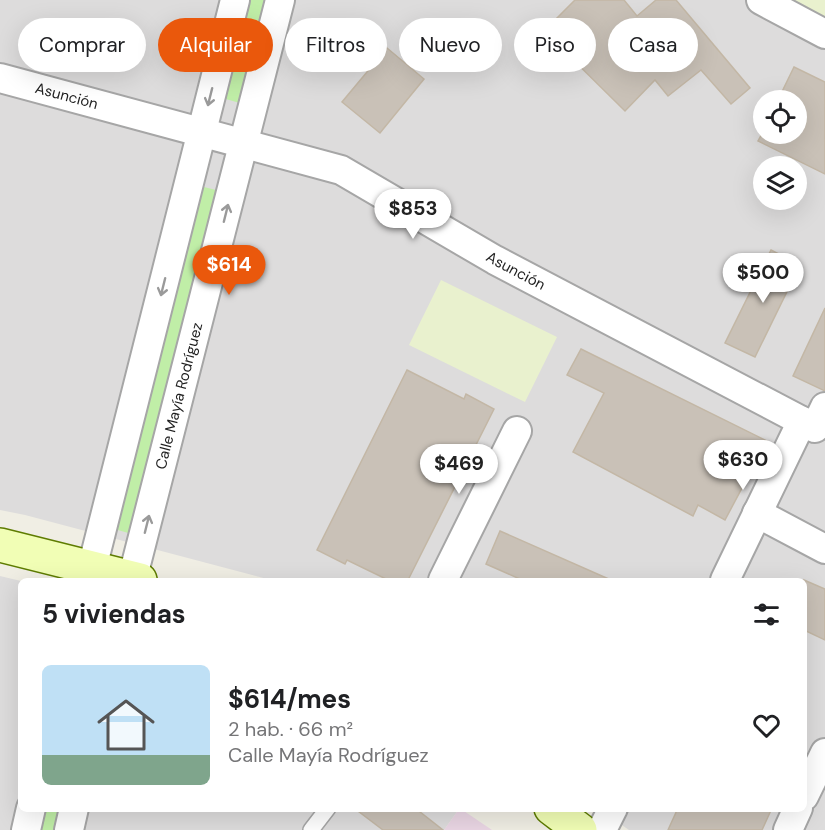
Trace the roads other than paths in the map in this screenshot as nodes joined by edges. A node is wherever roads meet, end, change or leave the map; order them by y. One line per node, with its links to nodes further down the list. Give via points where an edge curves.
1 (235, 0): 6 (street, one-way to 6)
2 (280, 0): 7 (street, Calle Mayía Rodríguez)
3 (761, 0): 4 (street)
4 (825, 34)
5 (0, 78): 6 (street, Asunción)
6 (201, 132): 7 (street, Asunción); 13 (street, one-way to 13)
7 (244, 144): 8 (street, Asunción, via 341,170 495,260); 15 (street, Calle Mayía Rodríguez, one-way to 7)
8 (814, 419): 10 (street)
9 (517, 431): 16 (street)
10 (757, 513): 12 (street); 17 (street)
11 (0, 545): 13 (main road)
12 (825, 549)
13 (90, 574): 14 (main road)
14 (120, 578)
15 (136, 578)
16 (444, 578)
17 (726, 578)
18 (825, 753): 19 (street)
19 (807, 790)
20 (30, 812): 26 (street)
21 (73, 812): 27 (street)
22 (325, 812): 28 (lane)
23 (556, 812): 29 (main road)
24 (611, 812): 30 (street)
25 (796, 812): 31 (street)
26 (26, 830)
27 (69, 830)
28 (311, 830)
29 (580, 830)
30 (602, 830)
31 (788, 830)

